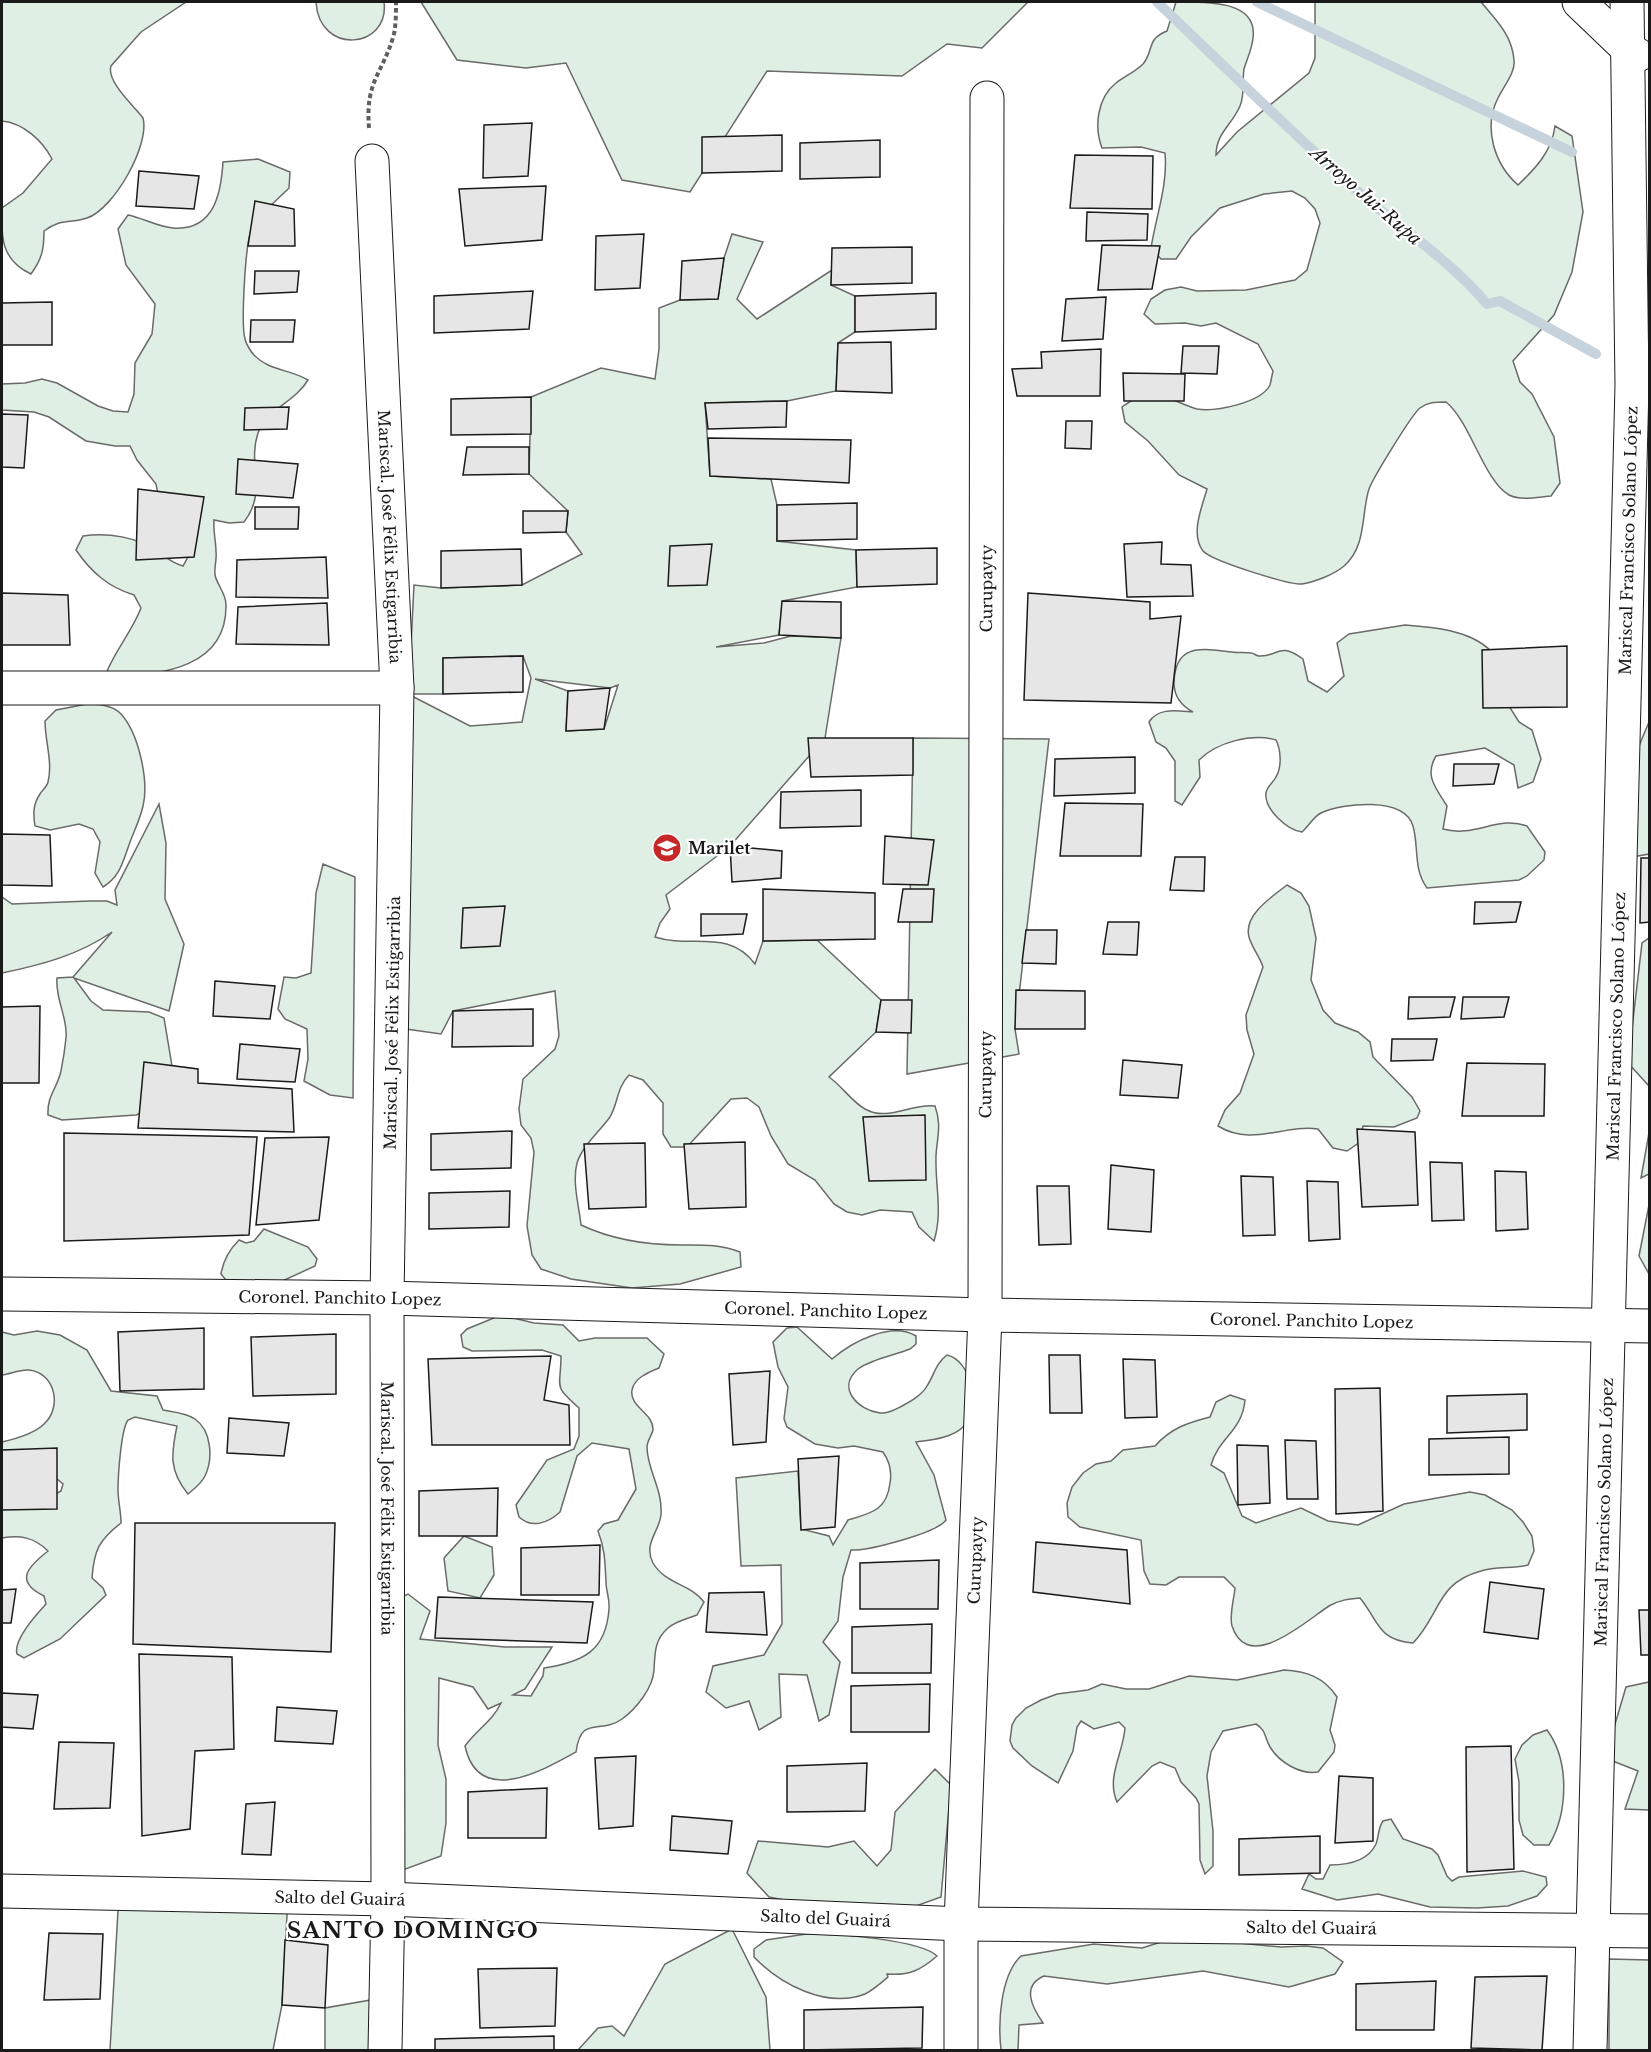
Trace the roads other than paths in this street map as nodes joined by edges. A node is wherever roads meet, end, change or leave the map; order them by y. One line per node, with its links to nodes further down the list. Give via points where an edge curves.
1 (1579, 2): 3 (street)
2 (1627, 2): 3 (street, Mariscal Francisco Solano López)
3 (1638, 55): 11 (street, Mariscal Francisco Solano López)
4 (987, 98): 10 (street, Curupayty)
5 (372, 161): 7 (street, Mariscal. José Félix Estigarribia)
6 (2, 687): 7 (street)
7 (397, 688): 9 (street, Mariscal. José Félix Estigarribia)
8 (2, 1294): 9 (street, Coronel. Panchito Lopez)
9 (387, 1298): 10 (street, Coronel. Panchito Lopez); 14 (street, Mariscal. José Félix Estigarribia)
10 (985, 1316): 11 (street, Coronel. Panchito Lopez); 15 (street, Curupayty)
11 (1608, 1326): 12 (street, Coronel. Panchito Lopez); 16 (street, Mariscal Francisco Solano López)
12 (1650, 1326)
13 (2, 1891): 14 (street, Salto del Guairá)
14 (388, 1899): 15 (street, Salto del Guairá); 18 (street, Mariscal. José Félix Estigarribia)
15 (961, 1924): 16 (street, Salto del Guairá); 19 (street, Curupayty)
16 (1593, 1931): 17 (street, Salto del Guairá); 20 (street, Mariscal Francisco Solano López)
17 (1650, 1931)
18 (385, 2050)
19 (961, 2050)
20 (1590, 2050)

